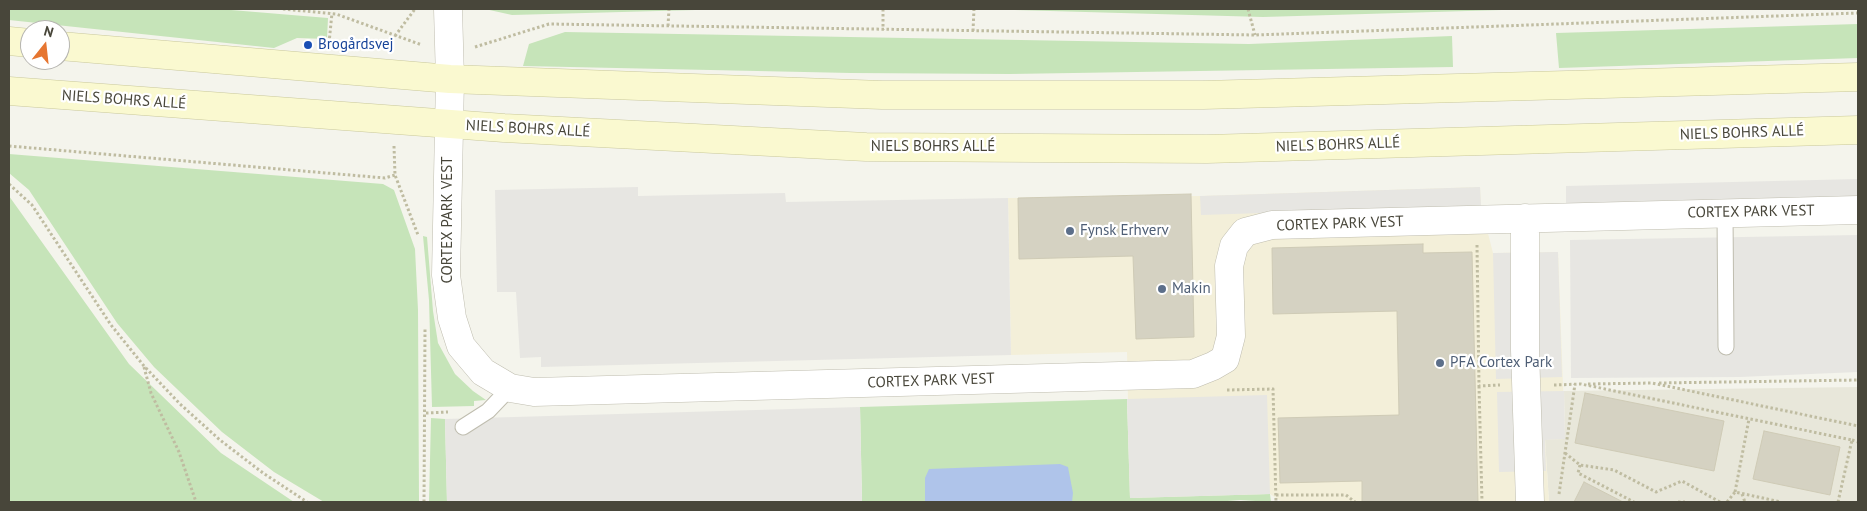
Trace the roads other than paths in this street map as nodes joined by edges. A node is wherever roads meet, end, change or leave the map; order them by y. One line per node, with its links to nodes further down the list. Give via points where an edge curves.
1 (448, 9): 4 (street, CORTEX PARK VEST)
2 (70, 47): 4 (street)
3 (1858, 77): 4 (street, via 1203,95 882,96)
4 (450, 79): 6 (street, CORTEX PARK VEST)
5 (9, 90): 6 (street, NIELS BOHRS ALLÉ)
6 (448, 124): 7 (street, NIELS BOHRS ALLÉ, via 866,147 1188,148); 12 (street, CORTEX PARK VEST, via 446,275 452,318 461,346 483,372)
7 (1858, 130)
8 (1858, 210): 9 (street, CORTEX PARK VEST)
9 (1725, 213): 10 (street, CORTEX PARK VEST); 11 (lane)
10 (1525, 218): 12 (street, CORTEX PARK VEST, via 1272,225 1245,232 1234,246 1229,266 1231,336 1225,359 1193,374 534,392); 14 (street)
11 (1726, 348)
12 (510, 388): 13 (lane, via 488,411)
13 (462, 427)
14 (1530, 502)

